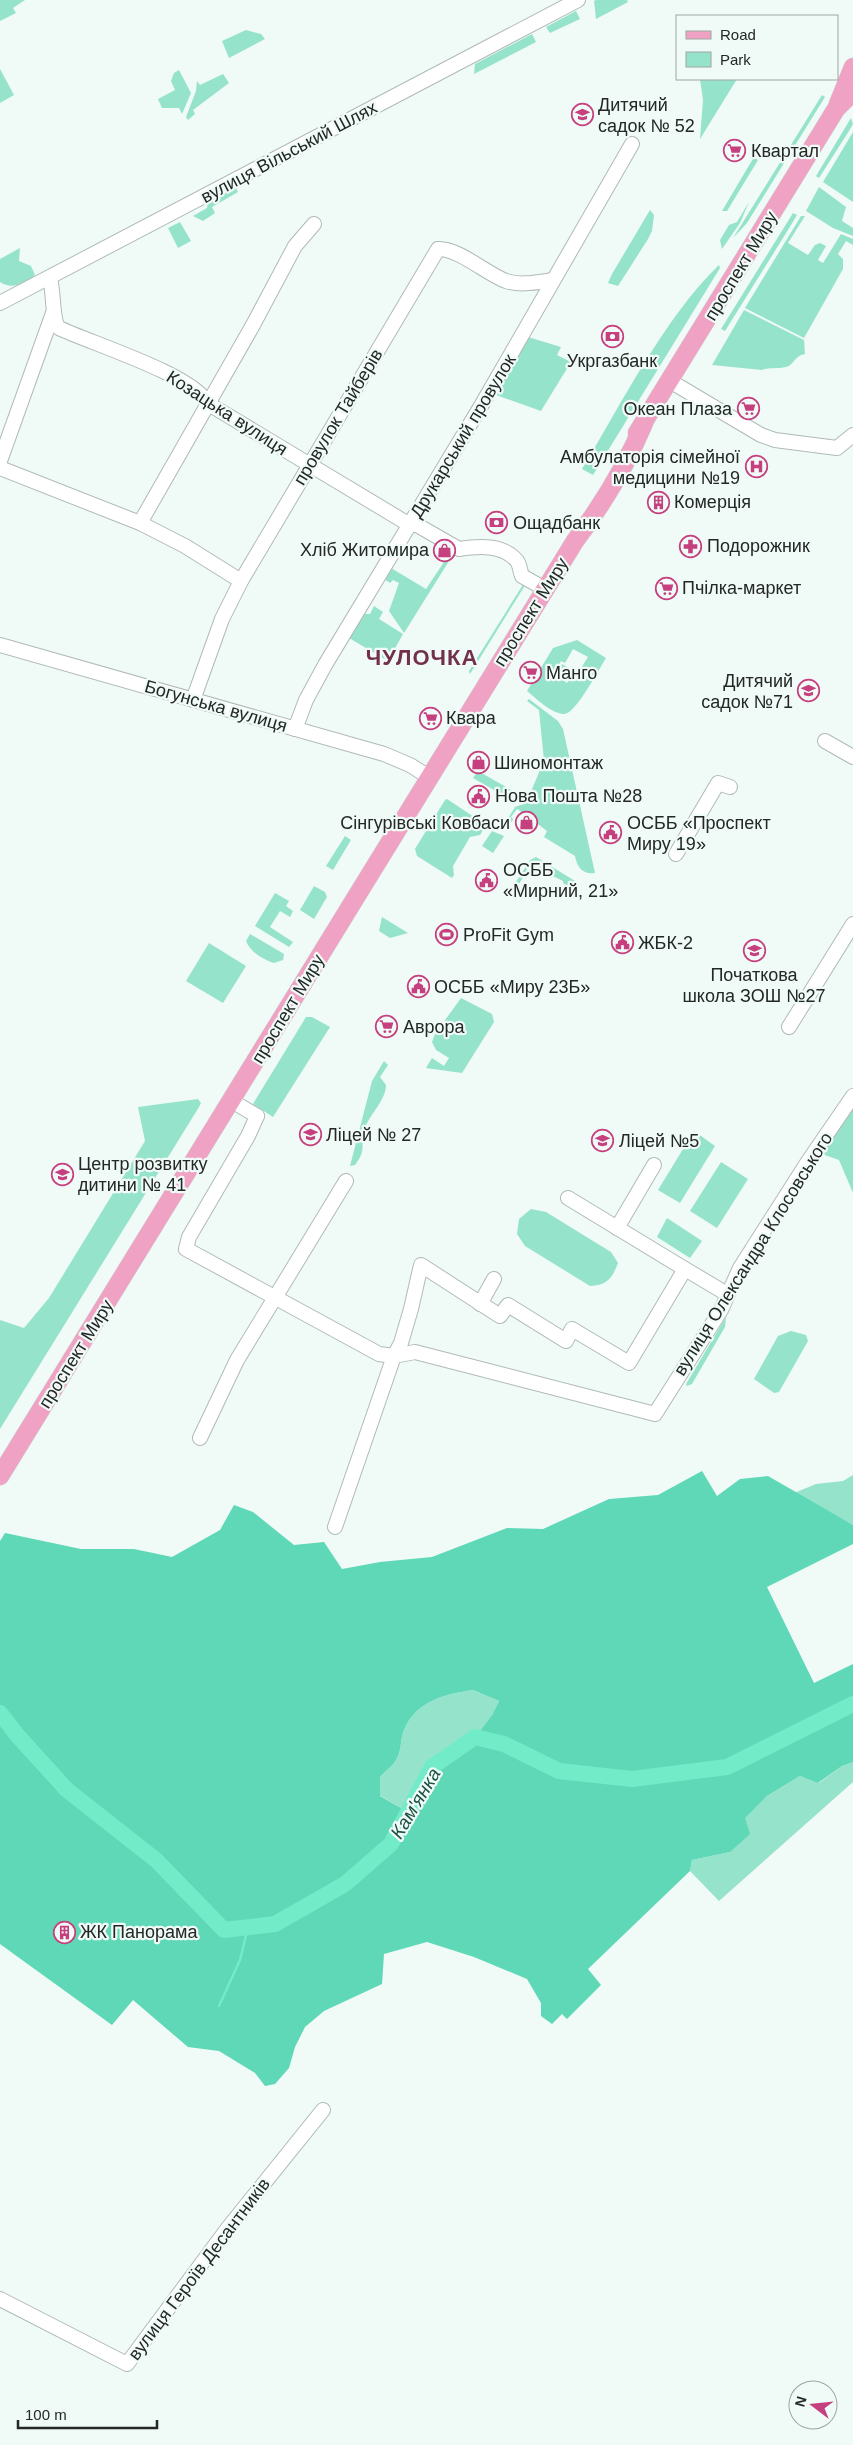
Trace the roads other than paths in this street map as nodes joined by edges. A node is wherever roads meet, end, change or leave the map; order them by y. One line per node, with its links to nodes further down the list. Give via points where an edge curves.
1 (578, 0): 7 (street, вулиця Вільський Шлях)
2 (853, 67): 4 (main road, проспект Миру)
3 (853, 92): 4 (main road, проспект Миру)
4 (836, 109): 11 (main road, проспект Миру)
5 (632, 144): 8 (street, Друкарський провулок)
6 (314, 224): 12 (street, via 295,246)
7 (50, 278): 9 (street, вулиця Вільський Шлях); 10 (street, Козацька вулиця)
8 (553, 280): 15 (street, провулок Тайберів, via 523,284 506,281 468,260 438,249); 18 (street, Друкарський провулок)
9 (0, 303)
10 (54, 312): 12 (street, Козацька вулиця, via 59,328 148,364 204,396); 14 (street)
11 (670, 381): 13 (street, via 775,440 836,448); 20 (main road, проспект Миру, via 597,490 575,541)
12 (207, 403): 15 (street, Козацька вулиця); 17 (street)
13 (853, 435)
14 (0, 461)
15 (309, 465): 18 (street, Козацька вулиця); 19 (street, провулок Тайберів)
16 (0, 468): 17 (street)
17 (140, 523): 19 (street)
18 (410, 525): 20 (street, Козацька вулиця, via 416,525 459,549 475,546 498,549 516,560 522,576); 23 (street, Друкарський провулок, via 325,665)
19 (241, 581): 22 (street, провулок Тайберів, via 222,619)
20 (545, 590): 26 (main road, проспект Миру)
21 (0, 645): 22 (street, Богунська вулиця)
22 (193, 700): 23 (street, Богунська вулиця)
23 (295, 729): 26 (street, Богунська вулиця, via 384,754)
24 (825, 741): 25 (street)
25 (853, 757)
26 (429, 777): 32 (main road, проспект Миру)
27 (730, 787): 28 (street, via 718,782)
28 (676, 854)
29 (853, 924): 30 (street)
30 (789, 1027)
31 (853, 1096): 39 (street, вулиця Олександра Клосовського, via 740,1268)
32 (232, 1101): 40 (street, via 257,1116 189,1237 186,1249); 44 (main road, проспект Миру)
33 (654, 1165): 36 (street)
34 (346, 1181): 40 (street)
35 (568, 1198): 36 (street)
36 (617, 1228): 37 (street)
37 (686, 1269): 39 (street); 41 (street, via 629,1363 572,1329 566,1341 508,1305 500,1316)
38 (494, 1279): 41 (street)
39 (727, 1294): 42 (street, вулиця Олександра Клосовського, via 722,1310 655,1414 415,1352)
40 (276, 1297): 42 (street, via 379,1354); 43 (street, via 237,1360)
41 (480, 1304): 42 (street, via 421,1265 401,1344)
42 (394, 1356): 45 (street)
43 (200, 1438)
44 (0, 1476)
45 (335, 1527)
46 (323, 2110): 47 (street, вулиця Героїв Десантників, via 228,2228 127,2364)
47 (0, 2299)

